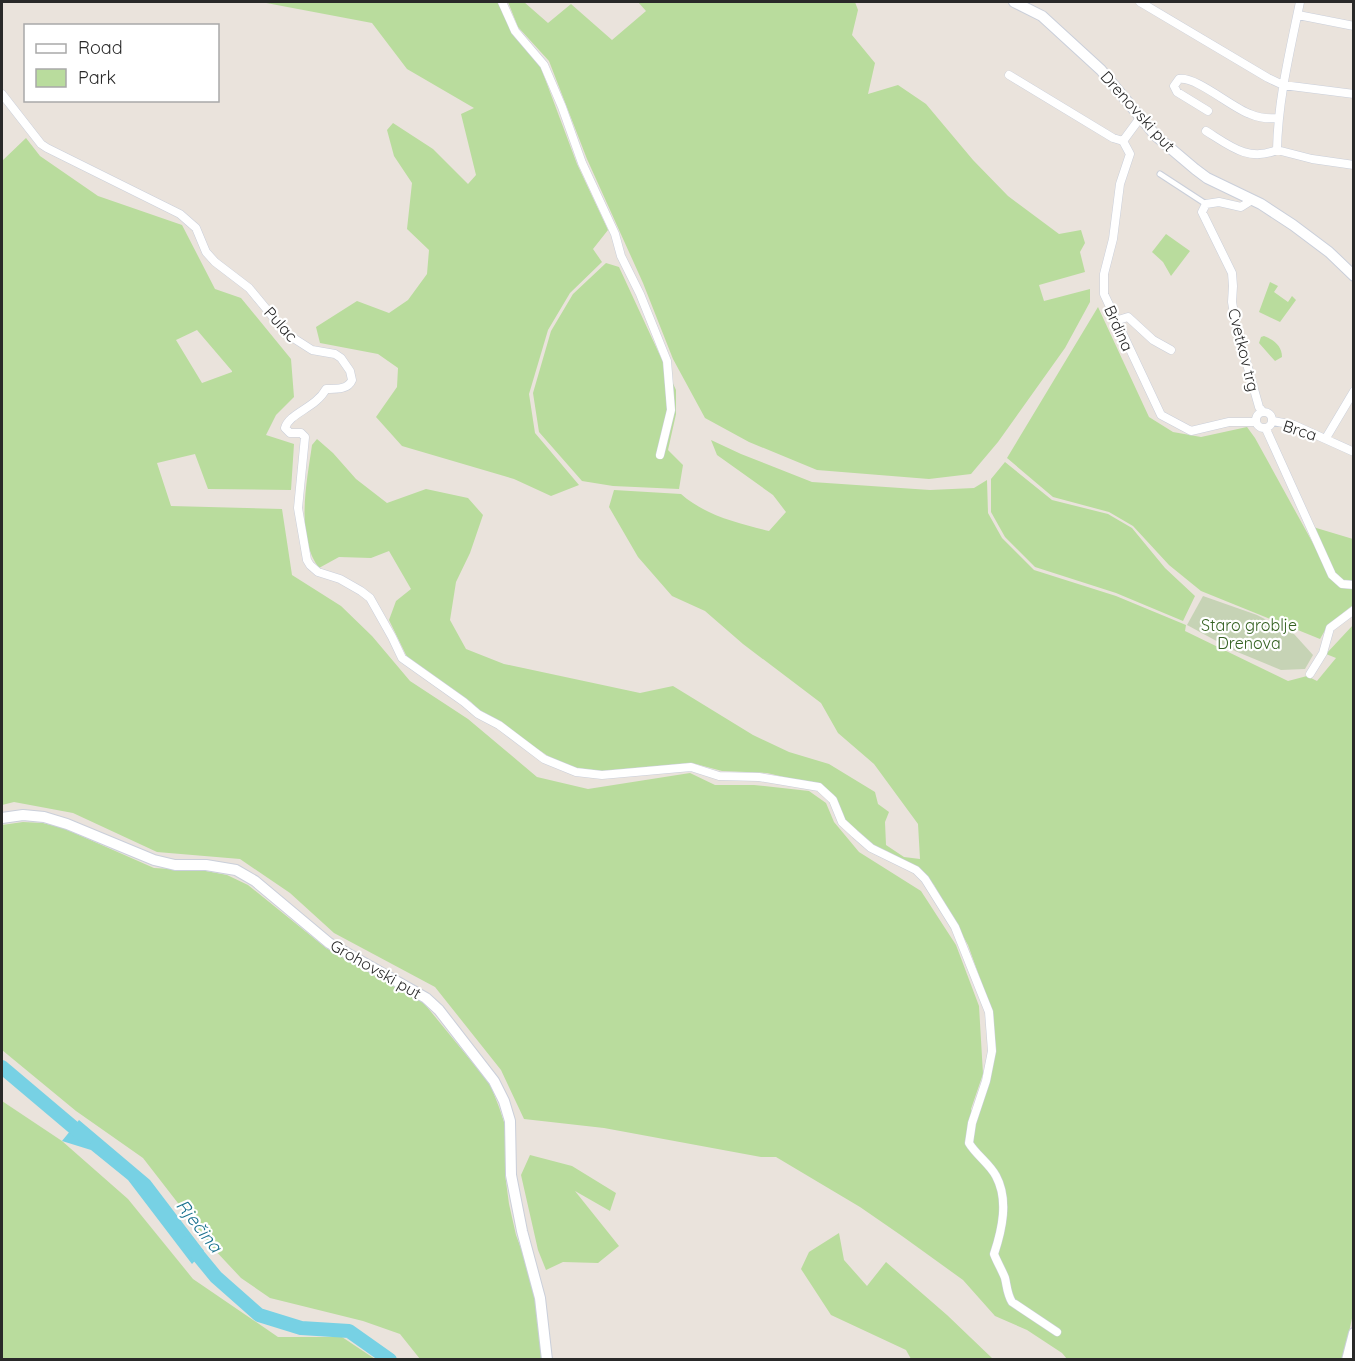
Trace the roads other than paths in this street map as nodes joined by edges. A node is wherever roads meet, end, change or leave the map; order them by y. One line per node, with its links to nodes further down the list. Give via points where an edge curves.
1 (502, 2): 32 (street, via 515,31 544,65 667,361 671,410)
2 (1014, 2): 12 (main road, Drenovski put, via 1042,16 1101,70)
3 (1140, 2): 8 (street)
4 (1300, 2): 5 (street)
5 (1298, 15): 6 (street); 8 (street)
6 (1353, 26)
7 (1009, 75): 15 (street)
8 (1283, 85): 10 (street); 13 (street)
9 (2, 94): 37 (street, Pulac, via 41,144 180,214 196,228 206,252 249,288 287,334 301,345 335,354 346,363 350,384 326,389 310,407 286,422 287,431 305,437 298,516 310,565 370,598 402,658 534,752 576,771 602,775 680,766 719,776 811,785 833,800 842,822 871,848 916,870 924,879 955,927 989,1012 992,1051 969,1143 996,1176 1002,1197 1003,1216 995,1258 1012,1302)
10 (1353, 94)
11 (1208, 111): 13 (street, via 1177,92 1174,86 1179,79 1191,80 1248,114)
12 (1140, 118): 15 (street); 19 (main road, Drenovski put, via 1207,178)
13 (1278, 118): 16 (street)
14 (1206, 131): 16 (street, via 1248,154)
15 (1123, 141): 22 (street, Brdina, via 1130,153 1120,184 1104,274 1104,294)
16 (1277, 150): 17 (street)
17 (1353, 165)
18 (1160, 174): 20 (street)
19 (1252, 200): 20 (street, via 1241,207 1219,202); 21 (main road, Drenovski put, via 1303,232)
20 (1206, 204): 26 (street, Cvetkov trg, via 1204,219 1232,273 1236,325)
21 (1353, 276)
22 (1115, 321): 23 (street, via 1128,317 1153,340); 28 (street, Brdina, via 1161,415 1191,431)
23 (1171, 350)
24 (1353, 391): 25 (street, Brca)
25 (1349, 405): 30 (street, Brca)
26 (1263, 412): 27 (street, Cvetkov trg, via 1269,413); 28 (street, Cvetkov trg)
27 (1273, 421): 29 (street); 30 (street, Brca)
28 (1256, 422): 29 (street)
29 (1266, 429): 33 (street, via 1332,575 1342,584)
30 (1326, 438): 31 (street, Brca)
31 (1353, 452)
32 (660, 455)
33 (1353, 585)
34 (1353, 610): 35 (street, via 1330,628 1323,653)
35 (1310, 674)
36 (2, 818): 39 (main road, Grohovski put, via 44,817 154,860 236,870 255,881 329,943 426,998 439,1010 494,1081 510,1121 511,1175 540,1298)
37 (1057, 1332)
38 (1353, 1333): 40 (main road)
39 (547, 1359)
40 (1347, 1359)

